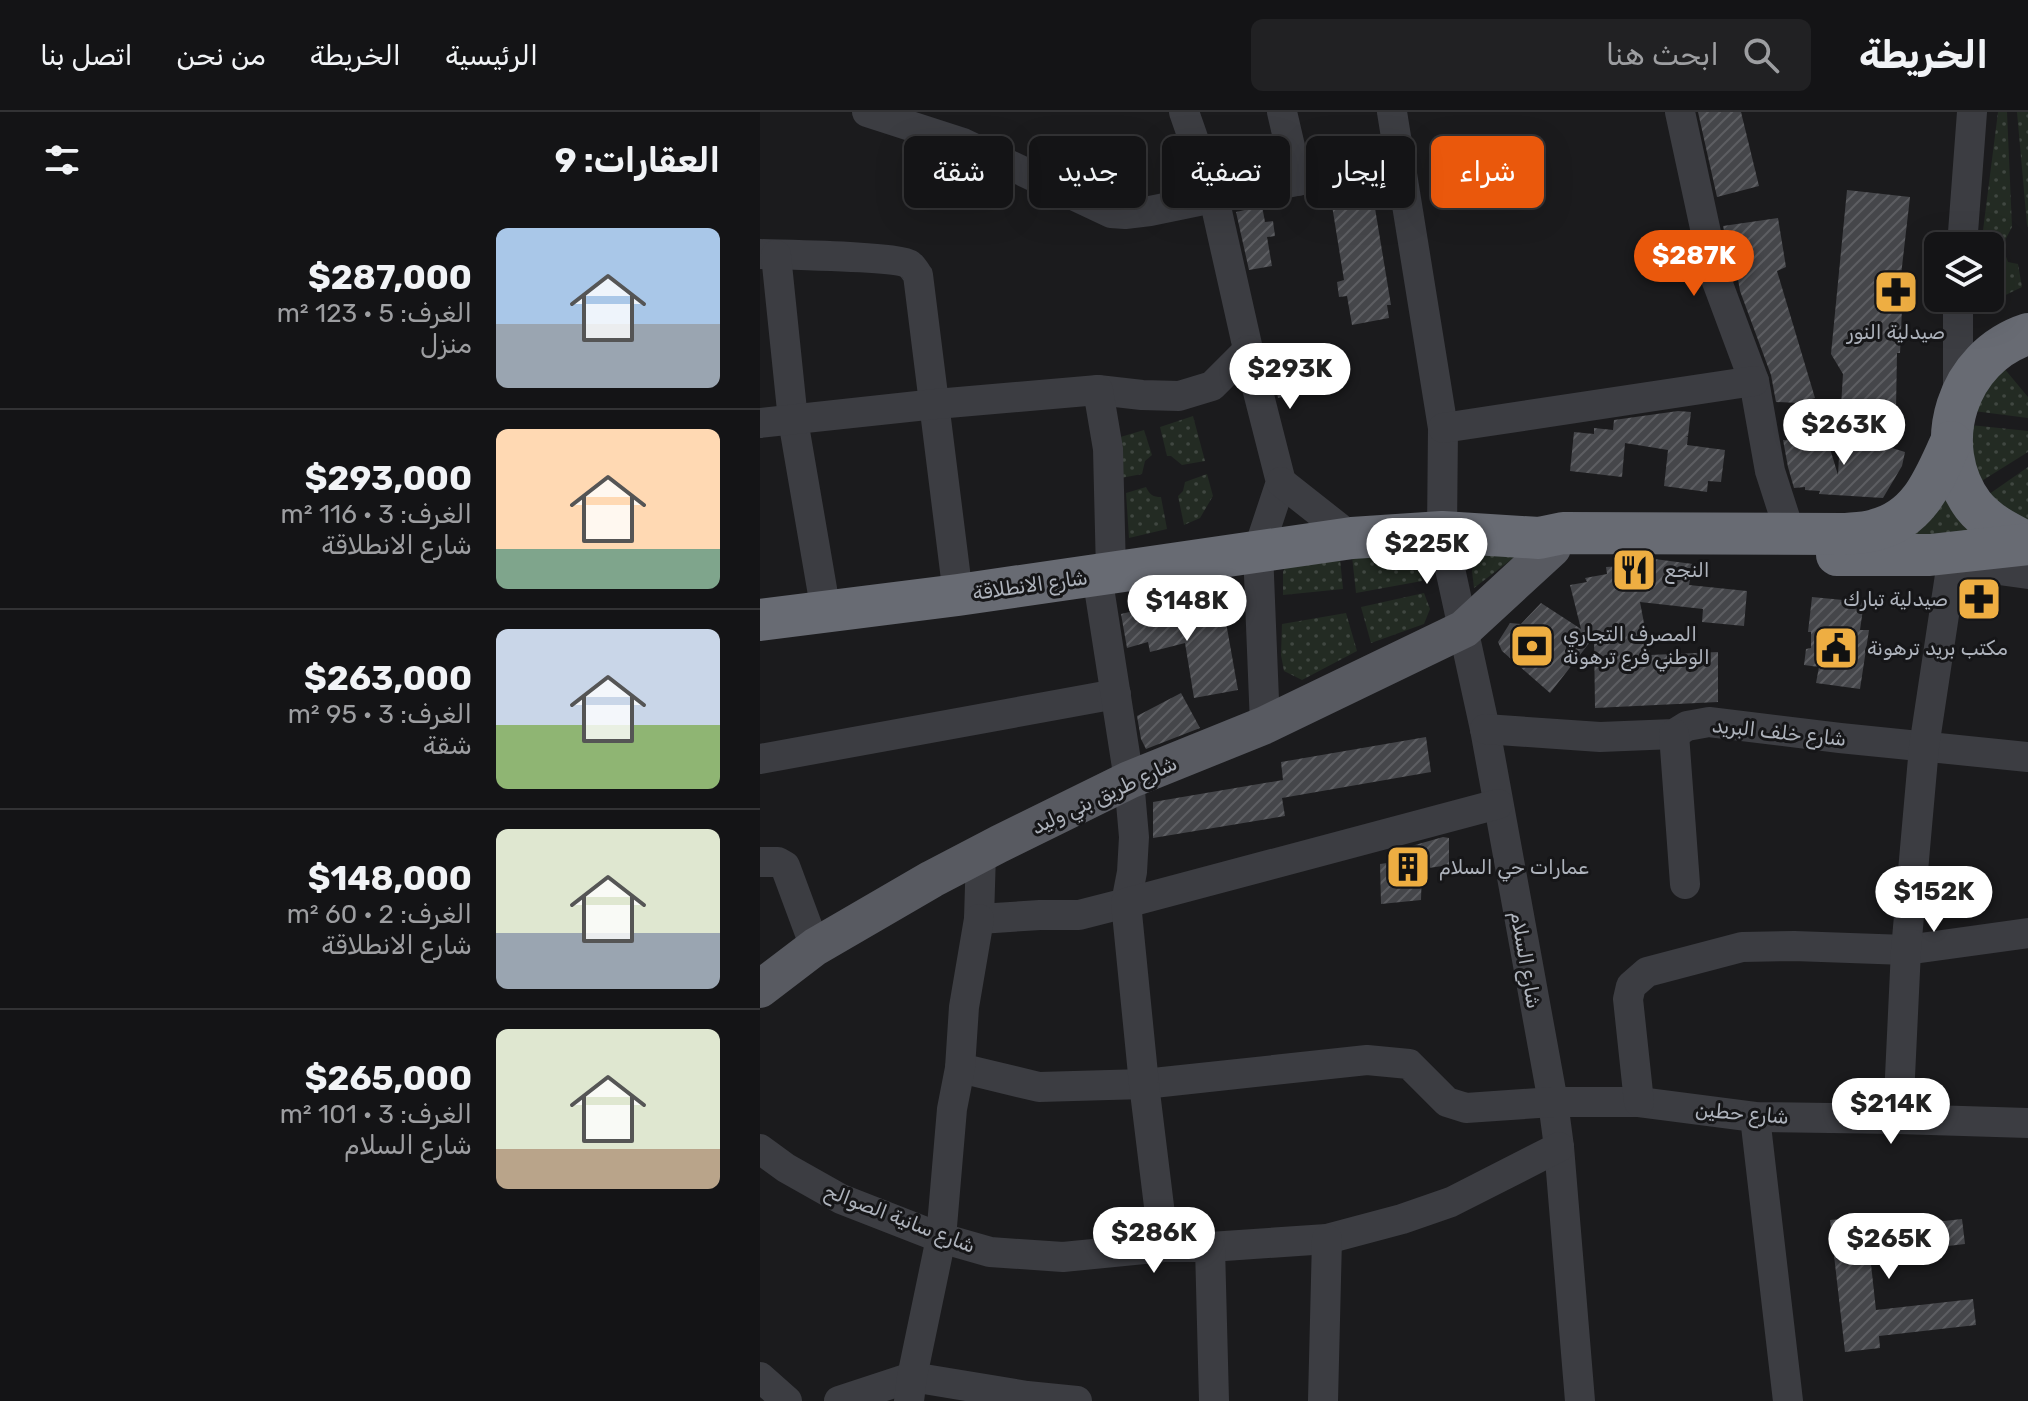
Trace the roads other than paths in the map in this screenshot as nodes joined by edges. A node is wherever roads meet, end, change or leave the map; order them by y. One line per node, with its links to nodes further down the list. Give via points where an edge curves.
1 (867, 112): 12 (street, via 963,143 1111,213)
2 (1184, 112): 7 (street)
3 (1282, 112): 10 (street)
4 (1392, 112): 8 (street, شارع السلام)
5 (1680, 112): 20 (street, via 1716,279)
6 (1972, 112): 15 (street)
7 (1192, 136)
8 (1396, 136)
9 (1306, 179): 10 (street)
10 (1298, 181): 11 (street)
11 (1290, 183)
12 (1165, 208)
13 (1216, 208): 19 (street)
14 (1407, 208): 26 (street, شارع السلام)
15 (1963, 232)
16 (768, 255): 23 (street, via 911,265 918,275); 24 (street)
17 (1958, 312): 22 (street)
18 (2028, 334): 22 (highway, via 1990,354)
19 (1248, 350): 21 (street, via 1212,386 1179,396); 28 (street)
20 (1754, 381): 26 (street); 30 (street, via 1770,471)
21 (1098, 390): 23 (street); 36 (street, via 1108,449)
22 (1958, 401): 27 (highway)
23 (936, 404): 24 (street); 38 (street)
24 (793, 420): 25 (street); 39 (street)
25 (760, 423)
26 (1443, 428): 29 (street, شارع السلام)
27 (1951, 442): 30 (highway, via 1928,492 1893,524 1843,534); 33 (highway, via 1958,475 1974,505 1999,529)
28 (1281, 482): 31 (street); 34 (street)
29 (1442, 532): 31 (highway, شارع الانطلاقة); 32 (highway, شارع الانطلاقة); 41 (street, شارع السلام)
30 (1770, 534): 32 (highway, via 1563,533)
31 (1352, 538): 34 (highway, شارع الانطلاقة)
32 (1546, 543): 35 (highway, via 1572,551 1701,548); 41 (main road, شارع طريق بني وليد)
33 (2028, 544): 35 (highway)
34 (1258, 551): 36 (highway, شارع الانطلاقة); 43 (street)
35 (1941, 558): 37 (street); 46 (street)
36 (1104, 574): 38 (highway, شارع الانطلاقة); 42 (street)
37 (2028, 574)
38 (958, 595): 39 (highway, شارع الانطلاقة)
39 (826, 612): 40 (highway, شارع الانطلاقة)
40 (760, 620)
41 (1464, 629): 43 (main road, شارع طريق بني وليد); 44 (street, شارع السلام)
42 (1116, 694): 48 (street); 49 (street)
43 (1265, 725): 49 (main road, شارع طريق بني وليد)
44 (1485, 729): 45 (street, شارع خلف البريد, via 1600,737); 50 (street, شارع السلام)
45 (1674, 734): 46 (street, شارع خلف البريد, via 1709,722); 53 (street)
46 (1924, 747): 47 (street, شارع خلف البريد); 58 (street)
47 (2028, 757)
48 (760, 759)
49 (1129, 780): 51 (main road, شارع طريق بني وليد); 54 (street, via 1134,837)
50 (1498, 804): 54 (street); 62 (street, شارع السلام)
51 (981, 853): 55 (street); 57 (main road, شارع طريق بني وليد)
52 (760, 862): 57 (street, via 785,866)
53 (1685, 884)
54 (1126, 903): 55 (street, via 1079,915); 61 (street)
55 (979, 919): 60 (street)
56 (2028, 933): 58 (street)
57 (815, 947): 59 (main road, شارع طريق بني وليد)
58 (1906, 950): 63 (street, via 1742,947 1647,972 1631,986 1628,999); 65 (street)
59 (760, 989)
60 (960, 1068): 61 (street, شارع حطين, via 1039,1087); 69 (street)
61 (1144, 1084): 62 (street, شارع حطين, via 1367,1060 1409,1064 1447,1102 1466,1108); 71 (street)
62 (1553, 1102): 63 (street, شارع حطين); 67 (street, شارع السلام)
63 (1639, 1102): 64 (street, شارع حطين)
64 (1755, 1117): 65 (street, شارع حطين); 82 (street)
65 (1898, 1119): 66 (street, شارع حطين)
66 (2028, 1123)
67 (1559, 1147): 70 (street, شارع سانية الصوالح, via 1451,1202); 81 (street, شارع السلام)
68 (760, 1149): 69 (street, شارع سانية الصوالح, via 841,1199)
69 (941, 1238): 71 (street, شارع سانية الصوالح, via 990,1252 1063,1257); 74 (street)
70 (1327, 1239): 72 (street, شارع سانية الصوالح); 80 (street)
71 (1164, 1247): 72 (street, شارع سانية الصوالح)
72 (1210, 1247): 79 (street)
73 (760, 1377): 76 (street)
74 (910, 1389): 75 (street); 77 (street)
75 (1027, 1398): 78 (street)
76 (787, 1401)
77 (839, 1401)
78 (1077, 1401)
79 (1214, 1401)
80 (1323, 1401)
81 (1580, 1401)
82 (1788, 1401)

